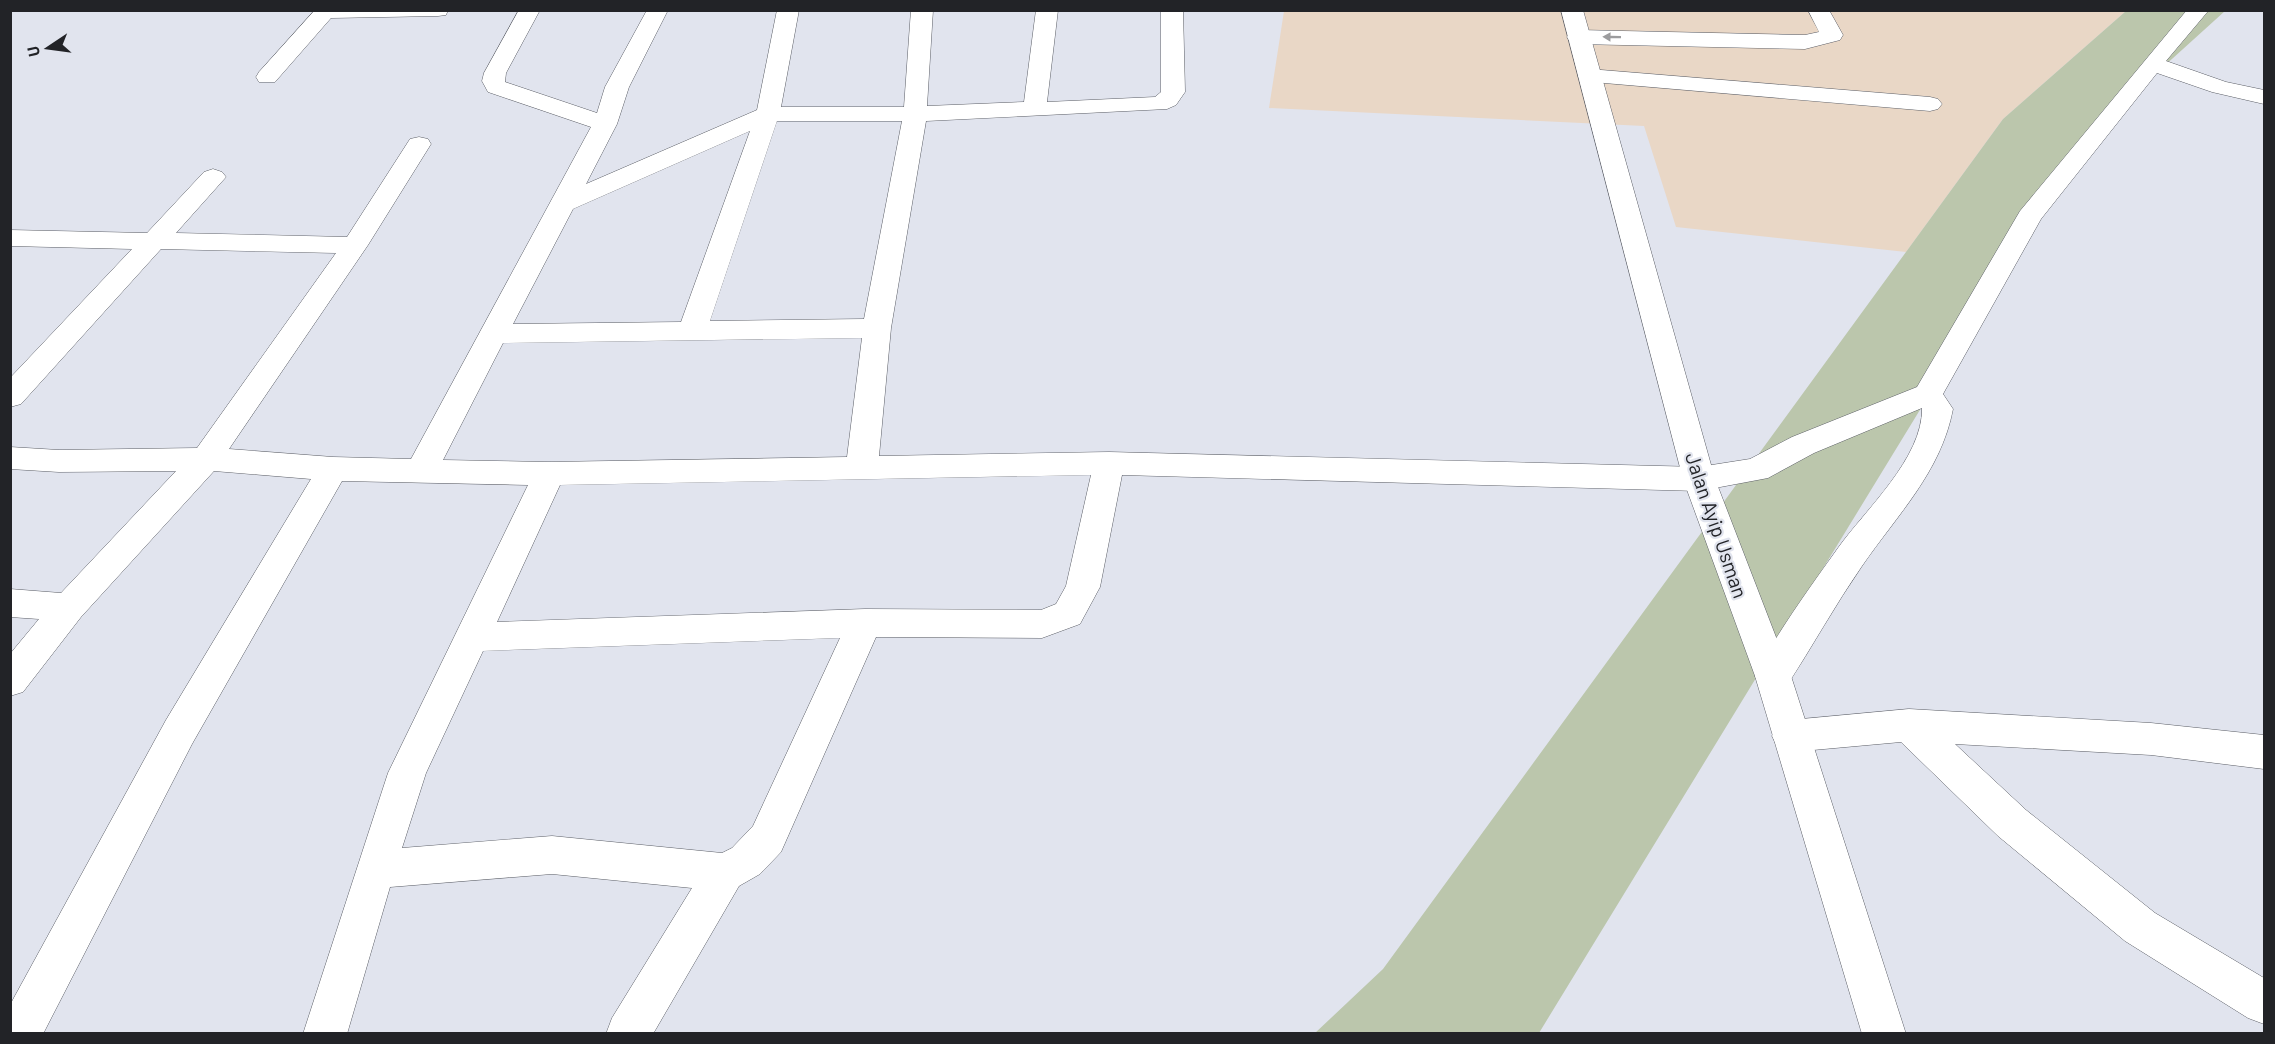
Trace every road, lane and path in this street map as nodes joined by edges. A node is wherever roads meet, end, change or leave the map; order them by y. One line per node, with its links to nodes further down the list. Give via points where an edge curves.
1 (438, 10): 10 (street)
2 (530, 10): 20 (street, via 495,74 496,87)
3 (658, 10): 20 (street, via 617,87)
4 (788, 10): 18 (street)
5 (922, 10): 19 (street)
6 (1047, 10): 17 (street)
7 (1172, 10): 17 (street, via 1173,92 1168,100 1148,105)
8 (1818, 10): 11 (street, one-way to 11, via 1832,35 1805,42)
9 (2199, 10): 12 (street)
10 (327, 11): 14 (street)
11 (1575, 24): 13 (street, Jalan Ayip Usman)
12 (2152, 64): 15 (street, via 2220,87); 30 (street, via 2030,217)
13 (1589, 76): 16 (street); 39 (street, Jalan Ayip Usman)
14 (267, 77)
15 (2265, 97)
16 (1930, 104)
17 (1035, 107): 19 (street)
18 (768, 114): 19 (street); 23 (street); 28 (street)
19 (915, 114): 27 (street)
20 (605, 124): 23 (street)
21 (419, 144): 26 (street)
22 (213, 177): 25 (street)
23 (562, 204): 29 (street)
24 (10, 237): 25 (street)
25 (156, 239): 26 (street); 31 (street)
26 (355, 245): 33 (street)
27 (878, 328): 28 (street); 35 (street)
28 (692, 331): 29 (street)
29 (494, 334): 37 (street)
30 (1928, 394): 39 (street, via 1803,445 1757,470); 44 (street, via 1938,409 1936,428 1918,466 1850,558)
31 (10, 397)
32 (10, 458): 33 (street)
33 (206, 459): 36 (street); 41 (street)
34 (1109, 463): 35 (street); 39 (street); 42 (street, via 1083,587 1068,614 1042,624)
35 (862, 466): 38 (street)
36 (333, 469): 37 (street); 52 (street, via 179,732)
37 (421, 471): 38 (street)
38 (549, 474): 43 (street)
39 (1699, 479): 44 (street, Jalan Ayip Usman)
40 (10, 603): 41 (street)
41 (69, 607): 45 (street)
42 (865, 623): 43 (street); 50 (street, via 767,839 746,861)
43 (473, 637): 49 (street, via 407,773)
44 (1773, 676): 47 (street, Jalan Ayip Usman)
45 (10, 681)
46 (1908, 725): 47 (street); 48 (street, via 2151,739); 51 (street, via 2012,823 2140,927)
47 (1791, 736): 55 (street, Jalan Ayip Usman)
48 (2264, 752)
49 (375, 869): 50 (street, via 552,855); 53 (street)
50 (725, 872): 54 (street)
51 (2265, 1002)
52 (19, 1034)
53 (325, 1034)
54 (628, 1034)
55 (1884, 1034)

